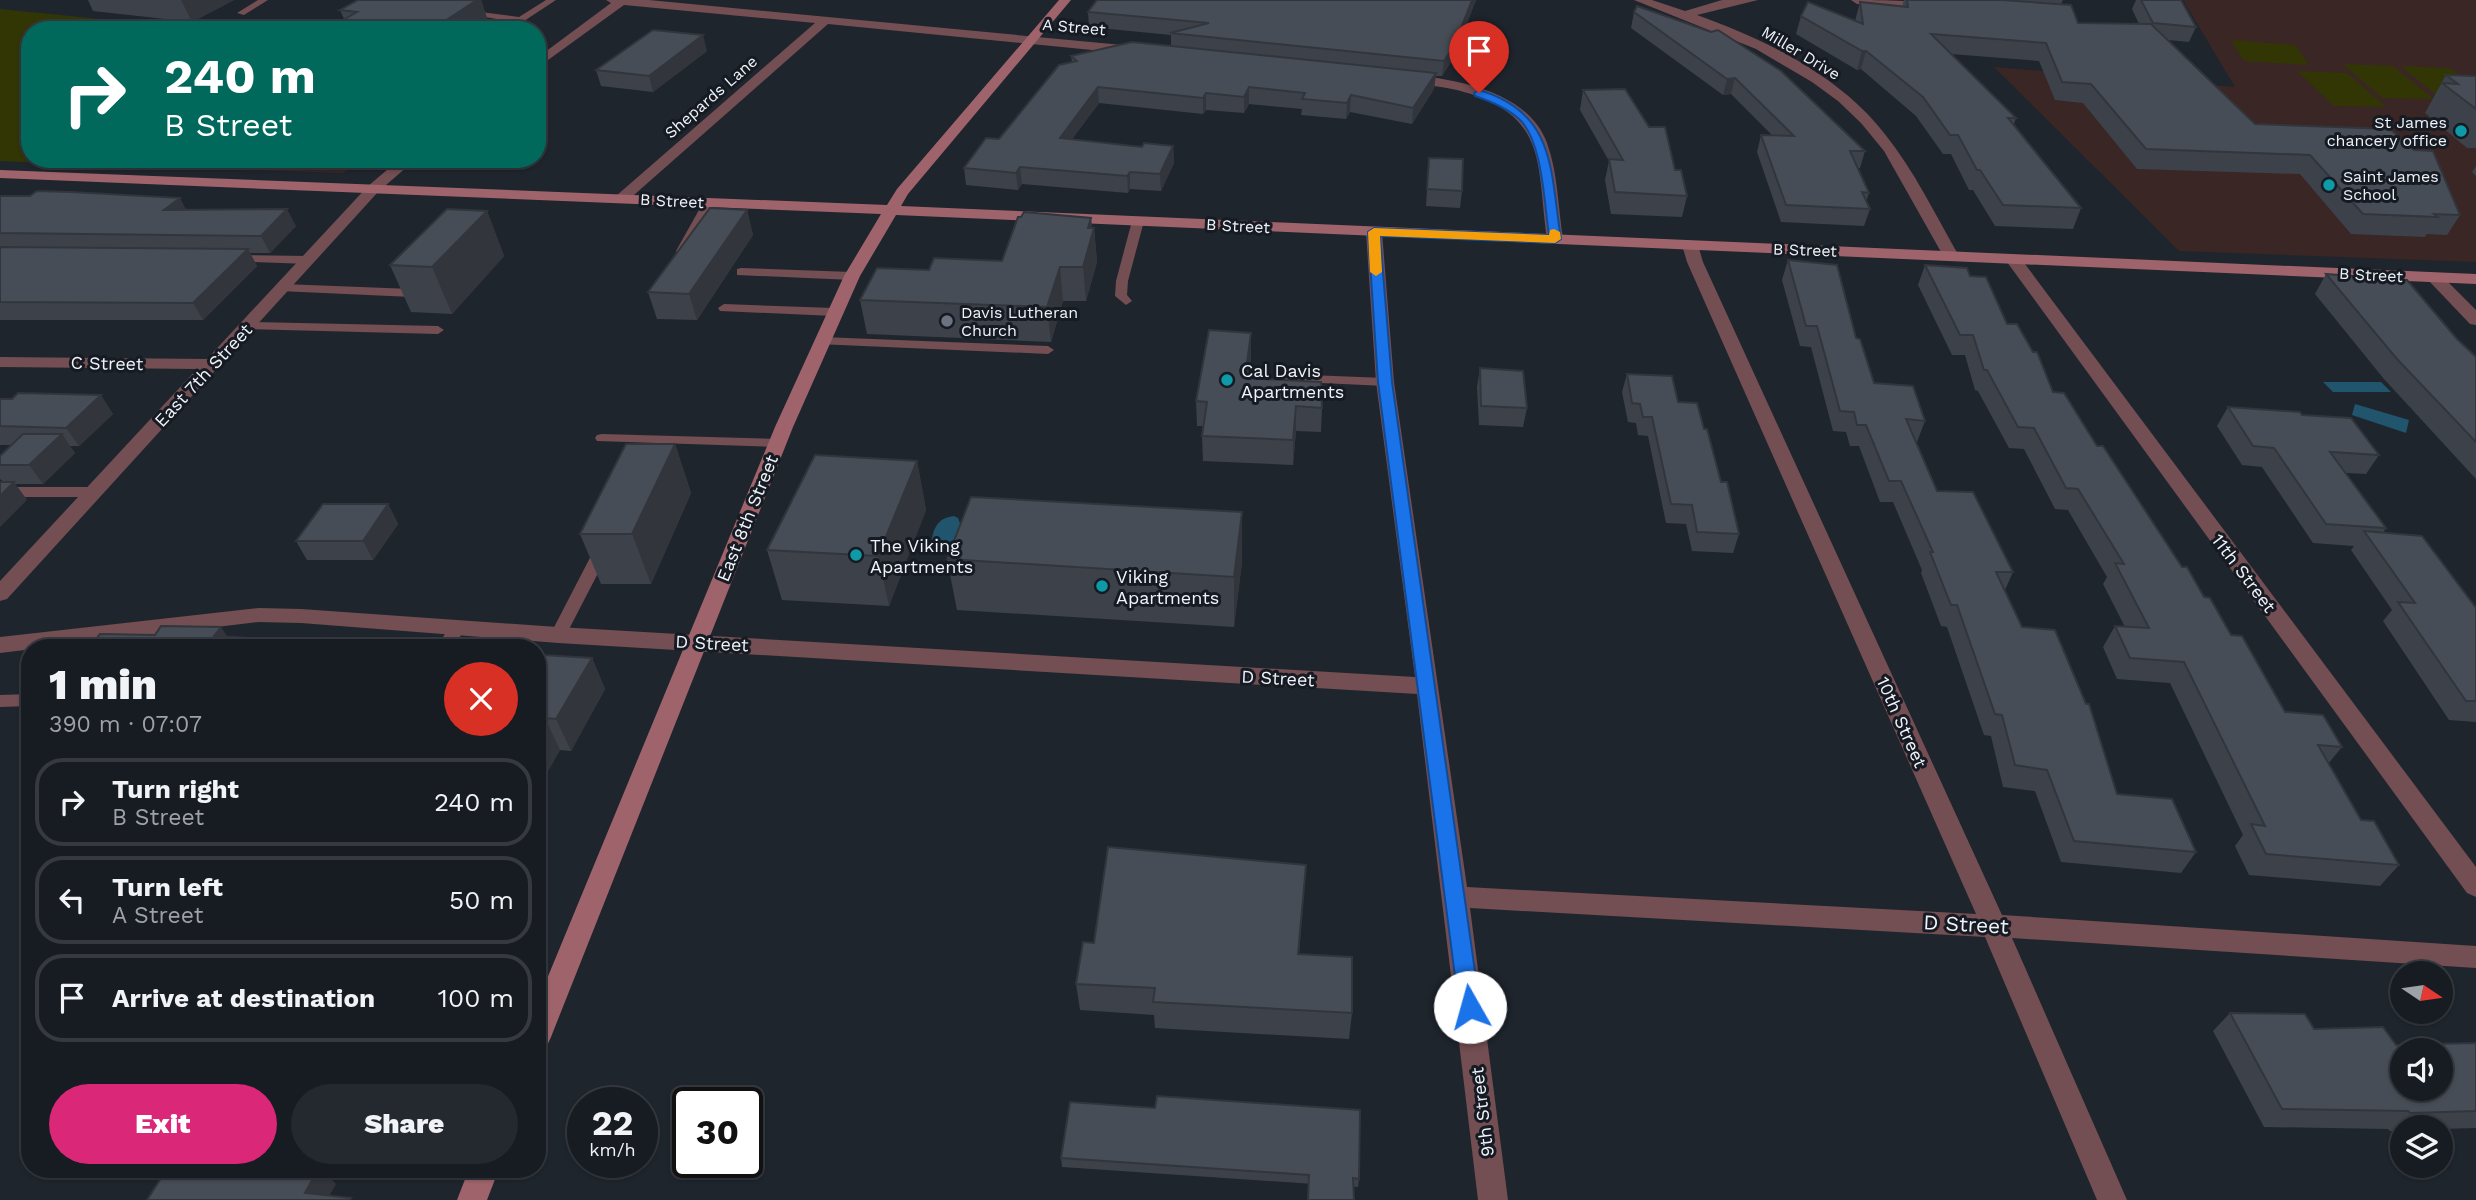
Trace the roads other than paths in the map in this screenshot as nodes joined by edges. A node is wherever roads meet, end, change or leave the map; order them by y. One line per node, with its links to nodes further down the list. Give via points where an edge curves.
1 (264, 0): 11 (lane)
2 (552, 0): 10 (lane, via 521,20)
3 (612, 0): 4 (street, A Street)
4 (622, 0): 13 (street, A Street); 16 (street)
5 (1065, 0): 14 (street, East 8th Street)
6 (1640, 0): 12 (street, Miller Drive)
7 (1752, 0): 12 (street)
8 (1857, 0): 9 (street)
9 (1939, 7)
10 (453, 12)
11 (241, 13)
12 (1687, 14): 28 (street, Miller Drive, via 1764,48 1827,86 1867,121 1905,175)
13 (825, 21): 14 (street, A Street); 21 (street, Shepards Lane)
14 (1030, 41): 15 (street, A Street); 23 (street, East 8th Street)
15 (1153, 52)
16 (546, 57)
17 (1395, 76): 26 (street, via 1462,87 1495,99 1523,117 1539,141)
18 (398, 168): 20 (street, East 7th Street)
19 (0, 174): 20 (street, B Street)
20 (373, 189): 21 (street, B Street); 31 (street, East 7th Street)
21 (621, 199): 22 (street, B Street)
22 (709, 203): 23 (street, B Street); 32 (lane)
23 (890, 210): 24 (street, B Street); 34 (street, East 8th Street)
24 (1138, 221): 25 (street, B Street); 39 (lane, via 1122,281 1121,296)
25 (1374, 232): 26 (street, B Street); 50 (street, 9th Street)
26 (1555, 239): 27 (street, B Street)
27 (1690, 245): 28 (street, B Street); 71 (street, 10th Street)
28 (1951, 256): 30 (street, B Street)
29 (224, 259): 31 (lane)
30 (2013, 259): 35 (street, B Street); 69 (street, 11th Street)
31 (308, 260): 37 (street, East 7th Street)
32 (675, 261)
33 (741, 272): 34 (lane)
34 (852, 276): 41 (street, East 8th Street)
35 (2435, 278): 36 (street, B Street); 42 (street)
36 (2476, 279)
37 (283, 288): 38 (lane); 43 (street, East 7th Street)
38 (412, 293)
39 (1126, 301)
40 (724, 308): 41 (lane)
41 (834, 312): 45 (street, East 8th Street)
42 (2476, 320)
43 (248, 326): 44 (lane); 48 (street, East 7th Street)
44 (438, 330)
45 (822, 341): 46 (lane); 52 (street, East 8th Street)
46 (1048, 351)
47 (0, 362): 48 (street, C Street)
48 (213, 364): 54 (street, East 7th Street)
49 (1283, 378): 50 (lane)
50 (1385, 382): 66 (street, 9th Street)
51 (602, 438): 52 (lane)
52 (778, 443): 64 (street, East 8th Street)
53 (0, 492): 54 (lane)
54 (93, 492): 56 (street, East 7th Street)
55 (608, 538): 59 (lane)
56 (0, 594)
57 (458, 627): 58 (street, D Street, via 259,615); 59 (street, D Street); 62 (lane)
58 (150, 628): 60 (street, D Street); 61 (lane)
59 (558, 635): 64 (street, D Street)
60 (53, 639)
61 (142, 639)
62 (450, 639)
63 (21, 643): 65 (street, D Street)
64 (696, 643): 66 (street, D Street); 73 (street, East 8th Street)
65 (0, 645)
66 (1426, 686): 70 (street, 9th Street)
67 (21, 700): 68 (lane)
68 (0, 701)
69 (2476, 886)
70 (1456, 897): 71 (street, D Street); 76 (street, 9th Street)
71 (1994, 926): 72 (street, D Street); 77 (street, 10th Street)
72 (2476, 957)
73 (546, 1015)
74 (481, 1178): 75 (street)
75 (472, 1200)
76 (1493, 1200)
77 (2112, 1200)

